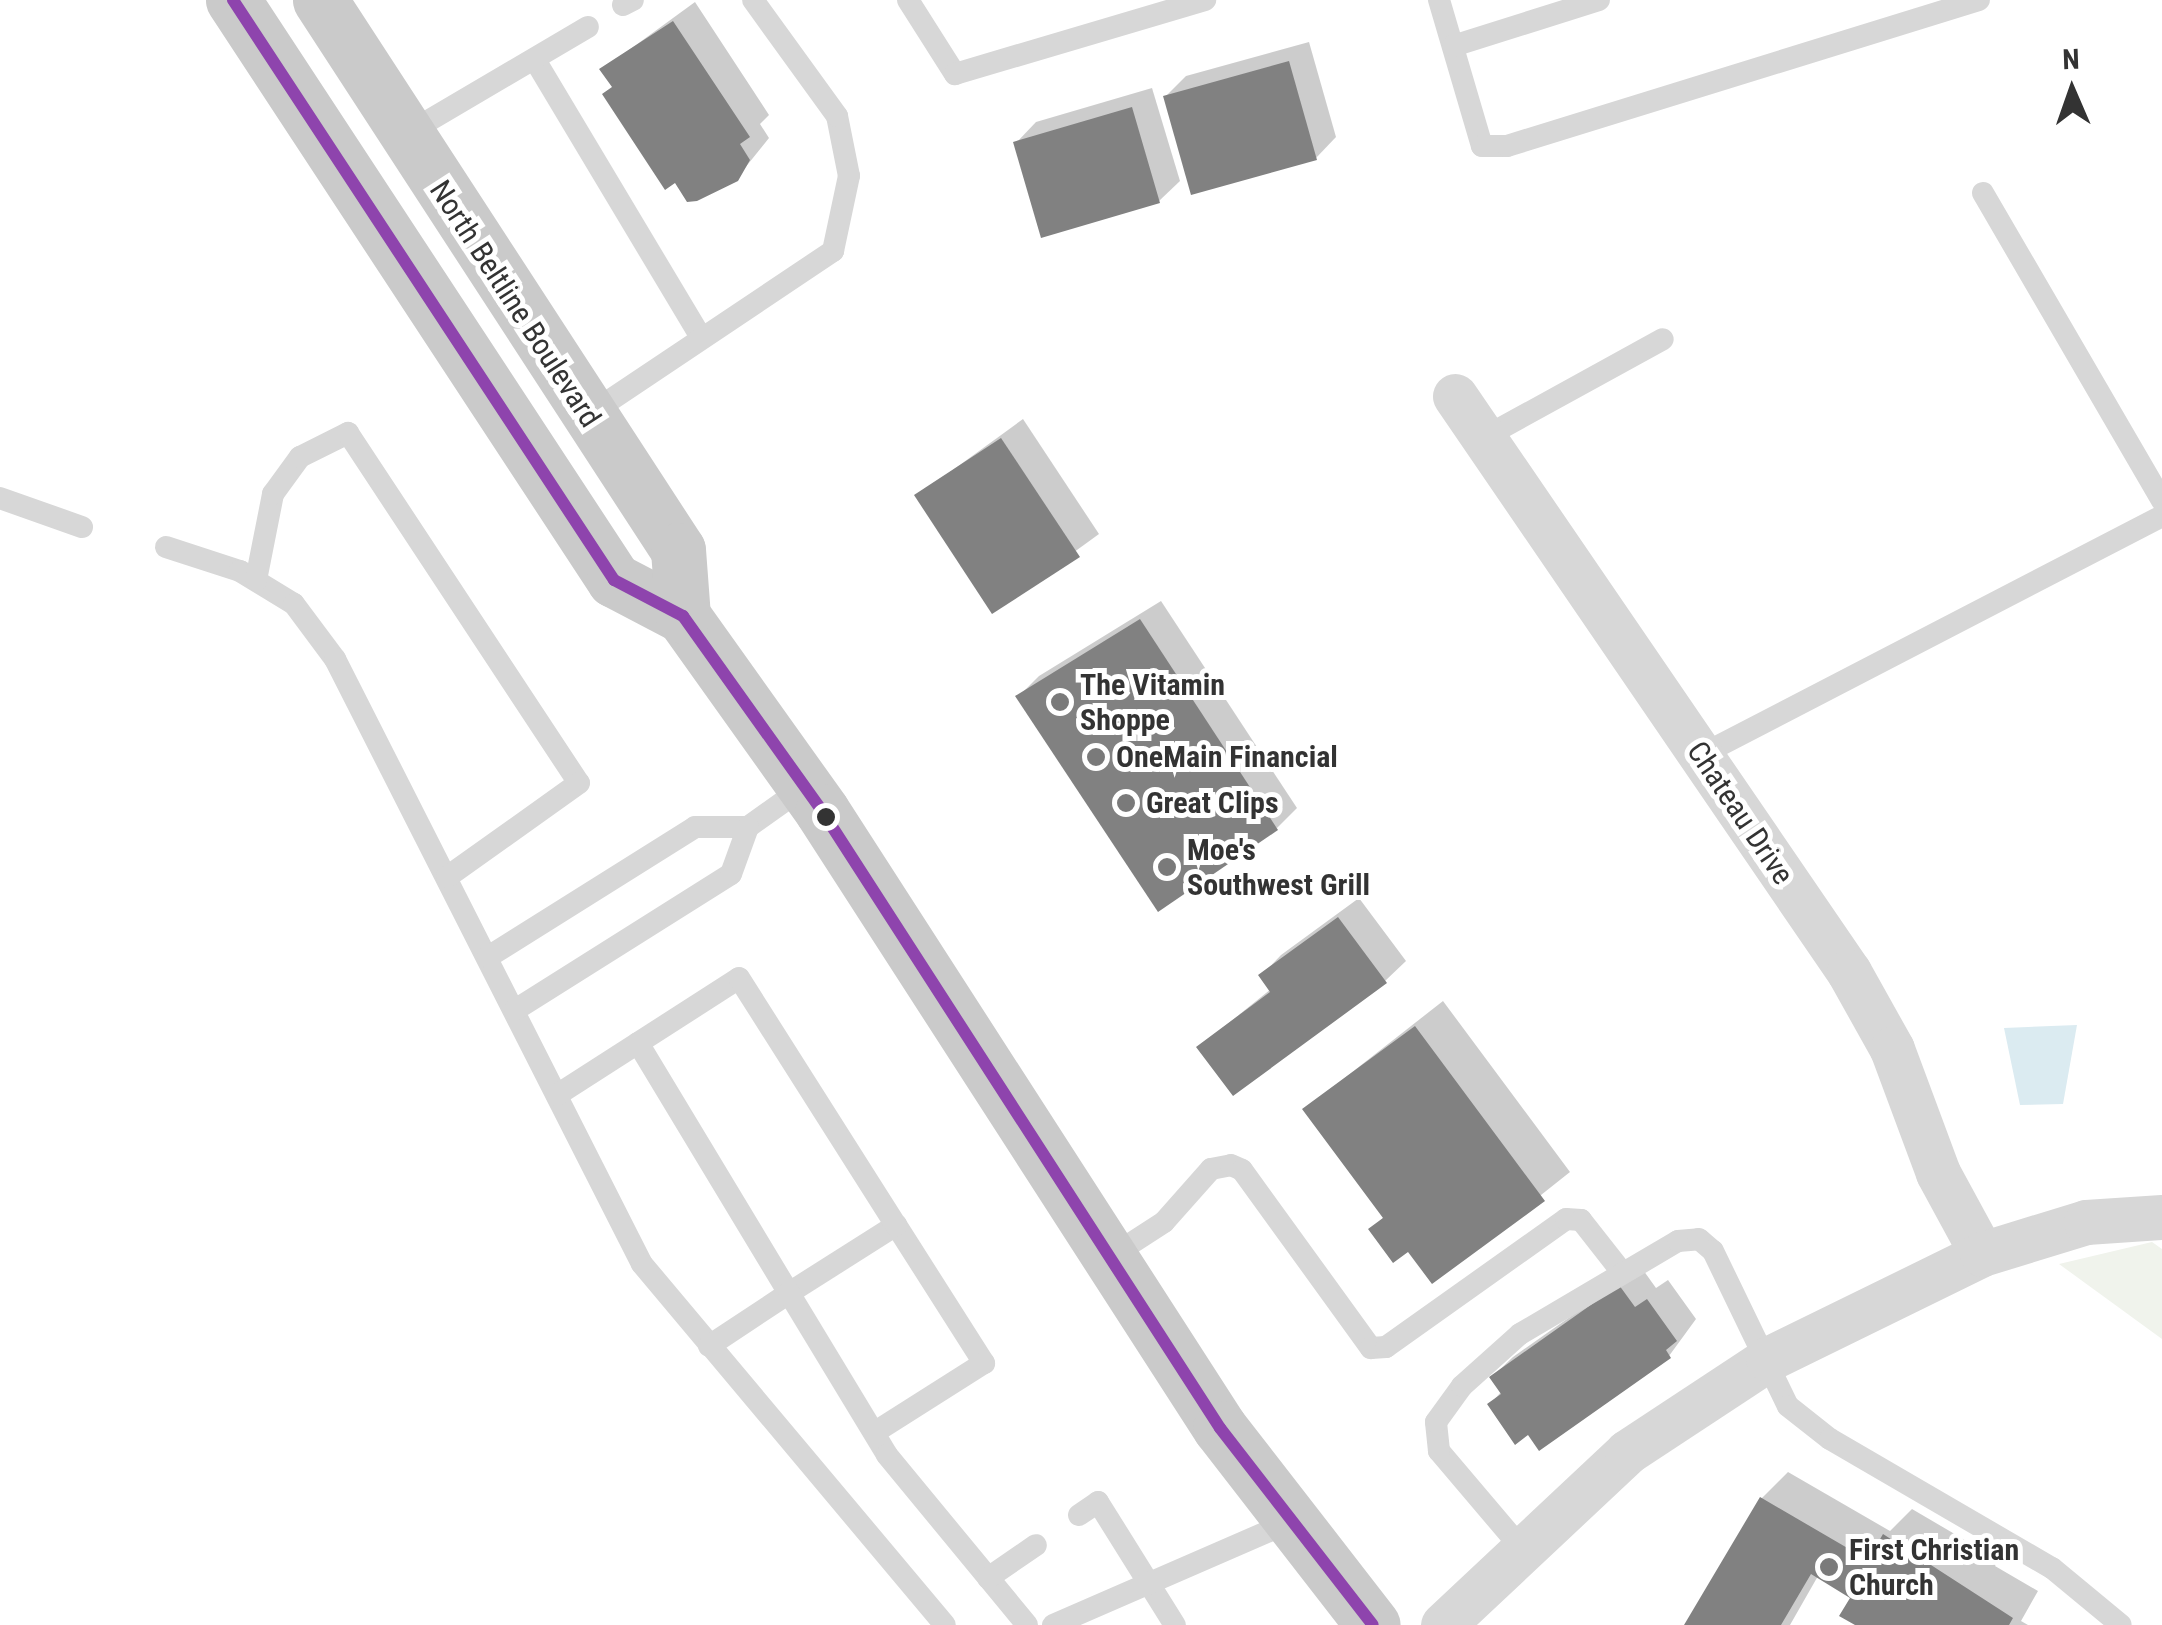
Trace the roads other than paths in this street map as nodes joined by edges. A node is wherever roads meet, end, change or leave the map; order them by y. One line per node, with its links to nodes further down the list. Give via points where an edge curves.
1 (233, 0): 25 (main road, via 614,580)
2 (320, 0): 12 (main road, North Beltline Boulevard)
3 (753, 0): 14 (lane, via 837,116 849,176 832,251)
4 (908, 0): 5 (lane, via 956,74)
5 (1205, 0)
6 (1439, 0): 10 (lane)
7 (1599, 0): 10 (lane)
8 (1978, 0): 10 (lane, via 1507,146 1482,146)
9 (588, 27): 11 (lane)
10 (1453, 46)
11 (535, 60): 12 (lane); 14 (lane)
12 (406, 134): 17 (main road, North Beltline Boulevard)
13 (1982, 194): 20 (lane)
14 (701, 337): 17 (lane)
15 (1663, 339): 18 (lane)
16 (1455, 396): 18 (street, Chateau Drive)
17 (586, 417): 25 (main road, North Beltline Boulevard, via 678,550)
18 (1483, 438): 26 (street, Chateau Drive)
19 (0, 498): 22 (lane)
20 (2162, 501)
21 (2162, 516): 26 (lane)
22 (82, 527)
23 (166, 547): 24 (lane)
24 (256, 580): 29 (lane, via 294,604 335,659); 29 (lane, via 272,494 300,457 348,433 578,783)
25 (683, 616): 27 (main road)
26 (1700, 756): 36 (street, Chateau Drive, via 1858,988 1892,1049 1938,1173)
27 (804, 788): 28 (lane); 37 (main road)
28 (748, 827): 30 (lane, via 695,827); 31 (lane, via 731,874)
29 (447, 878): 30 (lane)
30 (488, 957): 31 (lane)
31 (515, 1010): 33 (lane)
32 (638, 1043): 33 (lane); 35 (lane, via 739,978); 39 (lane)
33 (557, 1095): 40 (lane, via 642,1264)
34 (2162, 1217): 36 (street, via 2086,1222)
35 (896, 1225): 39 (lane); 42 (lane, via 984,1363)
36 (1982, 1254): 41 (street)
37 (1110, 1257): 38 (lane, via 1164,1222 1211,1169 1231,1165 1242,1170 1371,1348 1386,1346 1566,1219 1581,1220); 44 (main road, via 1220,1428)
38 (1621, 1271): 41 (lane, via 1678,1241 1699,1238 1713,1251); 46 (lane, via 1520,1334 1462,1386 1436,1422 1439,1452)
39 (789, 1293): 40 (lane); 42 (lane)
40 (709, 1346): 49 (lane)
41 (1768, 1359): 46 (street, via 1627,1452); 55 (lane, via 1788,1406 1830,1439 2052,1568)
42 (877, 1431): 47 (lane, via 888,1455)
43 (1079, 1515): 48 (lane, via 1098,1502)
44 (1292, 1521): 48 (lane); 53 (main road)
45 (1036, 1545): 47 (lane)
46 (1522, 1550): 54 (street)
47 (988, 1578): 50 (lane)
48 (1148, 1586): 51 (lane, via 1105,1598); 52 (lane)
49 (945, 1625)
50 (1026, 1625)
51 (1053, 1625)
52 (1175, 1625)
53 (1373, 1625)
54 (1443, 1625)
55 (2121, 1625)

